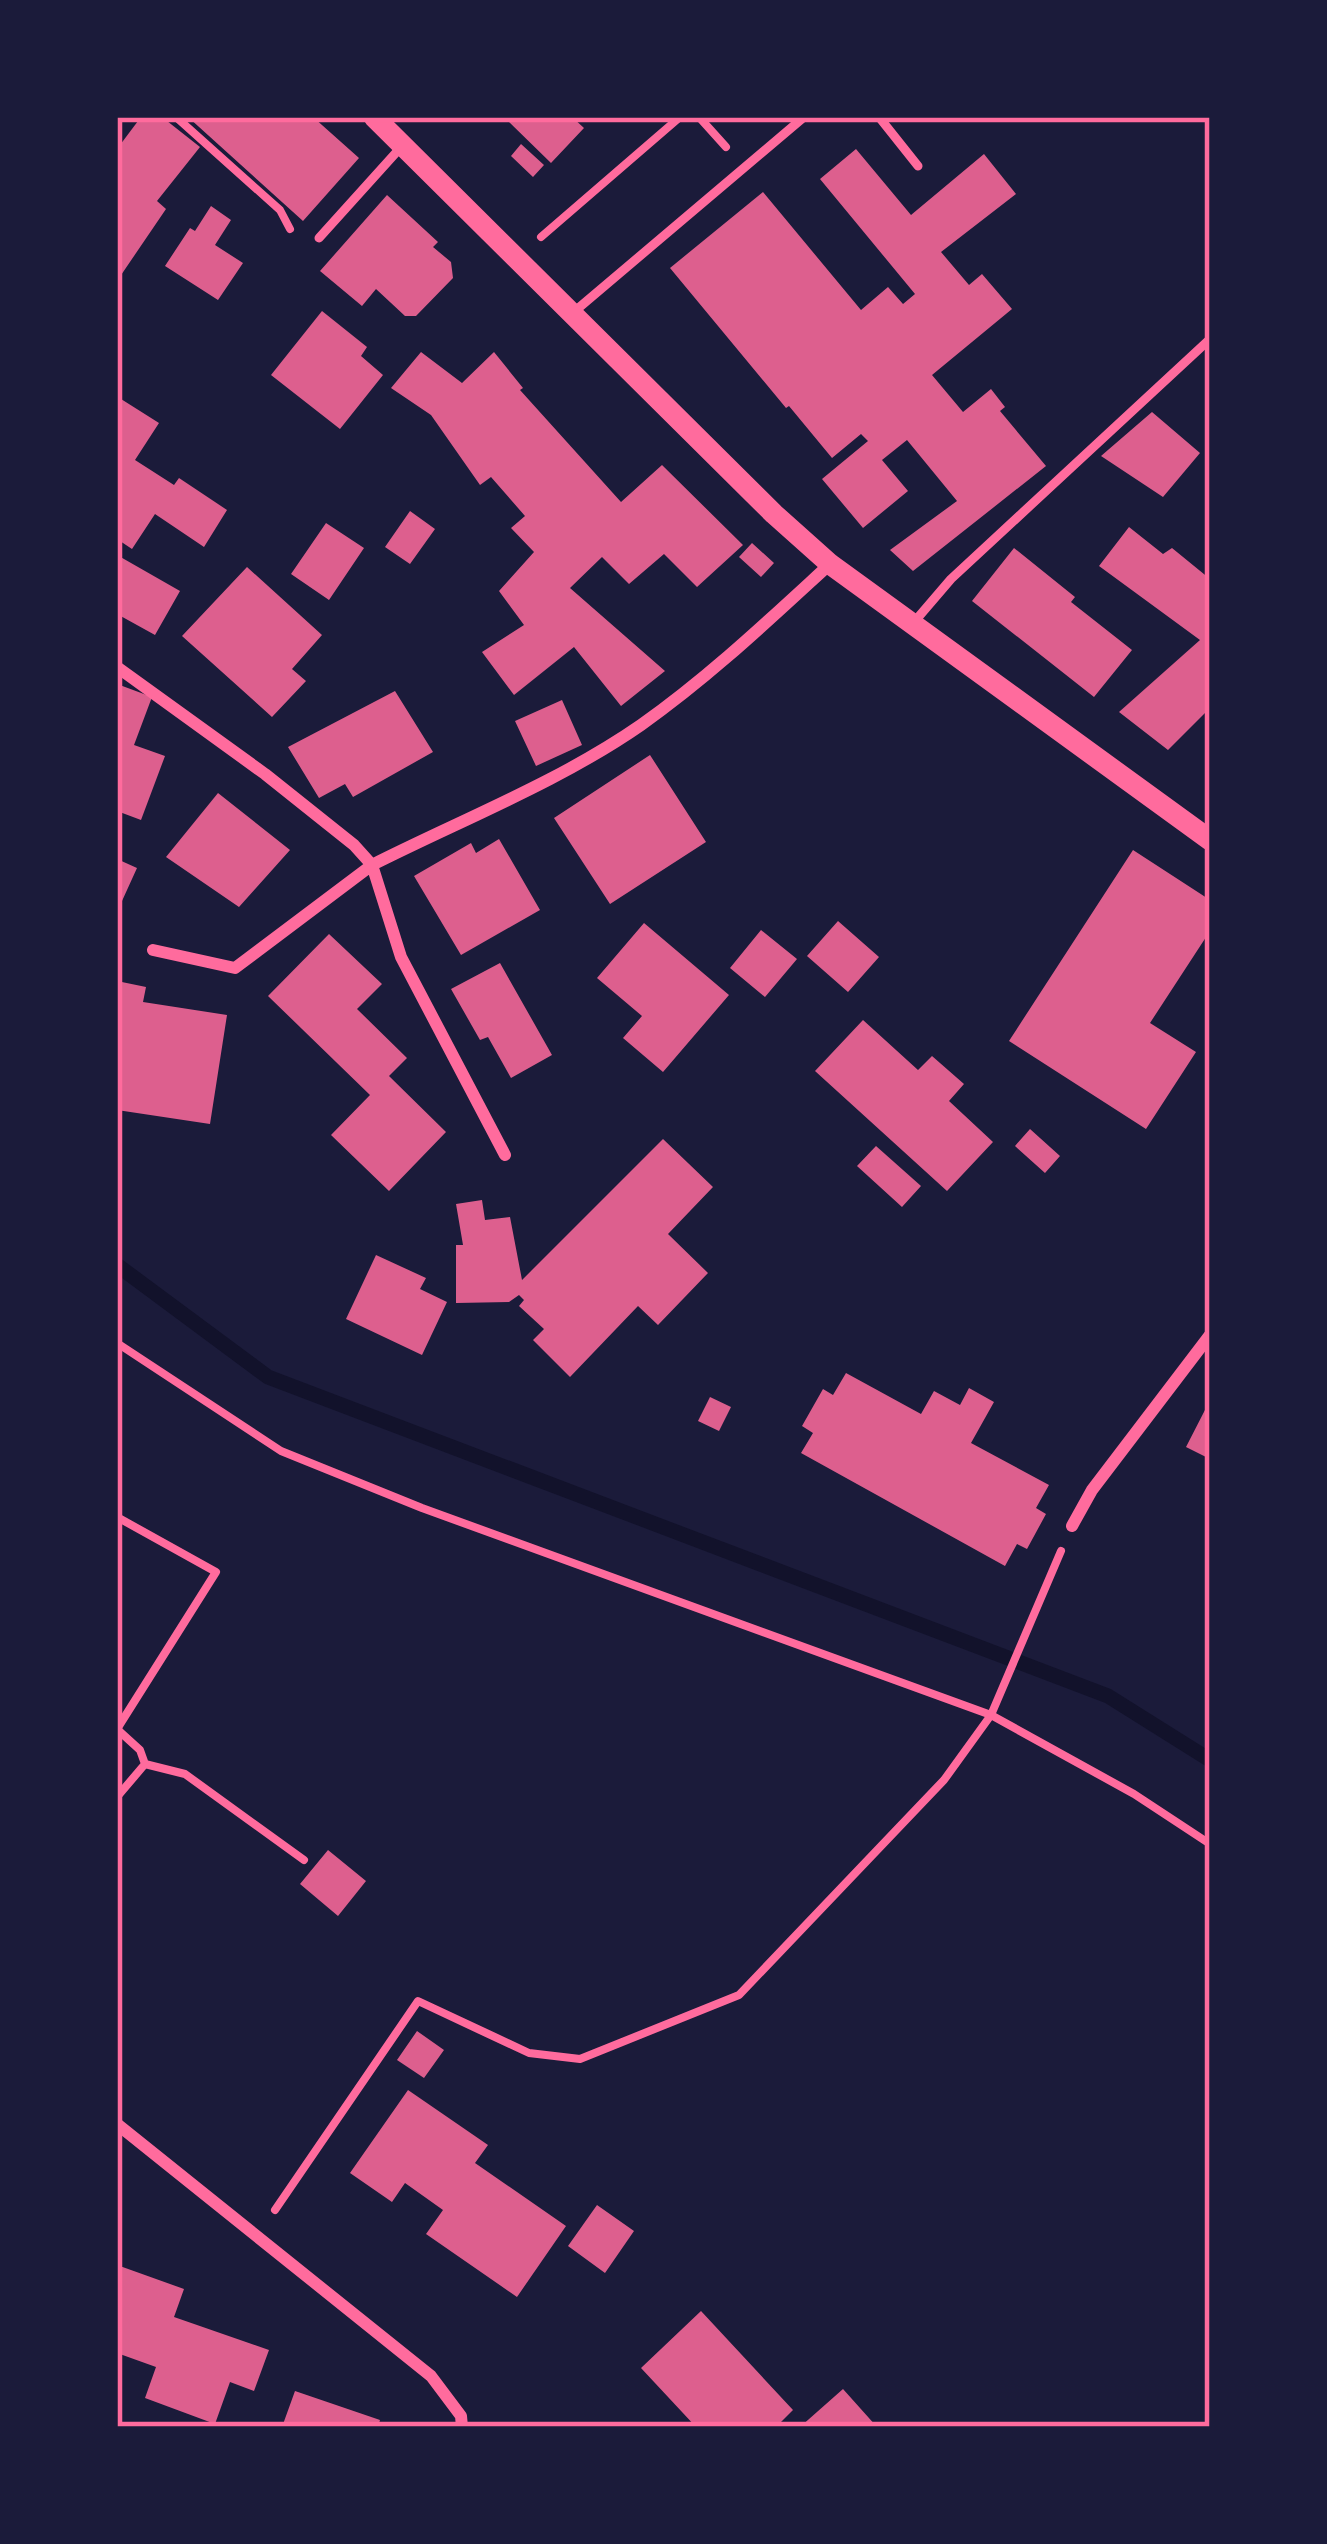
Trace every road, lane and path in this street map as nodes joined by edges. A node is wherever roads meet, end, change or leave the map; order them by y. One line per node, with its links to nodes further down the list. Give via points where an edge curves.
1 (176, 117): 8 (path, via 280,210 293,236)
2 (374, 117): 6 (street)
3 (680, 117): 9 (path)
4 (804, 117): 10 (lane)
5 (879, 117): 7 (lane)
6 (402, 146): 8 (lane); 9 (street)
7 (918, 166)
8 (319, 238)
9 (515, 259): 10 (street)
10 (571, 315): 12 (street)
11 (1210, 339): 13 (lane)
12 (830, 564): 13 (street); 16 (street, via 639,726)
13 (913, 623): 15 (street)
14 (117, 667): 16 (street, via 265,774)
15 (1210, 840)
16 (372, 865): 17 (street, via 235,968); 18 (street, via 401,957)
17 (153, 950)
18 (505, 1155)
19 (1210, 1335): 22 (street)
20 (117, 1343): 23 (path, via 281,1451)
21 (117, 1517): 24 (path, via 216,1572)
22 (1072, 1526): 23 (path)
23 (991, 1715): 27 (path); 30 (path, via 944,1780 739,1996 580,2060 529,2053 418,2001)
24 (117, 1729): 25 (path)
25 (145, 1764): 26 (path); 28 (path, via 185,1774)
26 (117, 1797)
27 (1210, 1844)
28 (304, 1860)
29 (117, 2124): 30 (street)
30 (257, 2236): 31 (street, via 431,2375)
31 (462, 2427)

